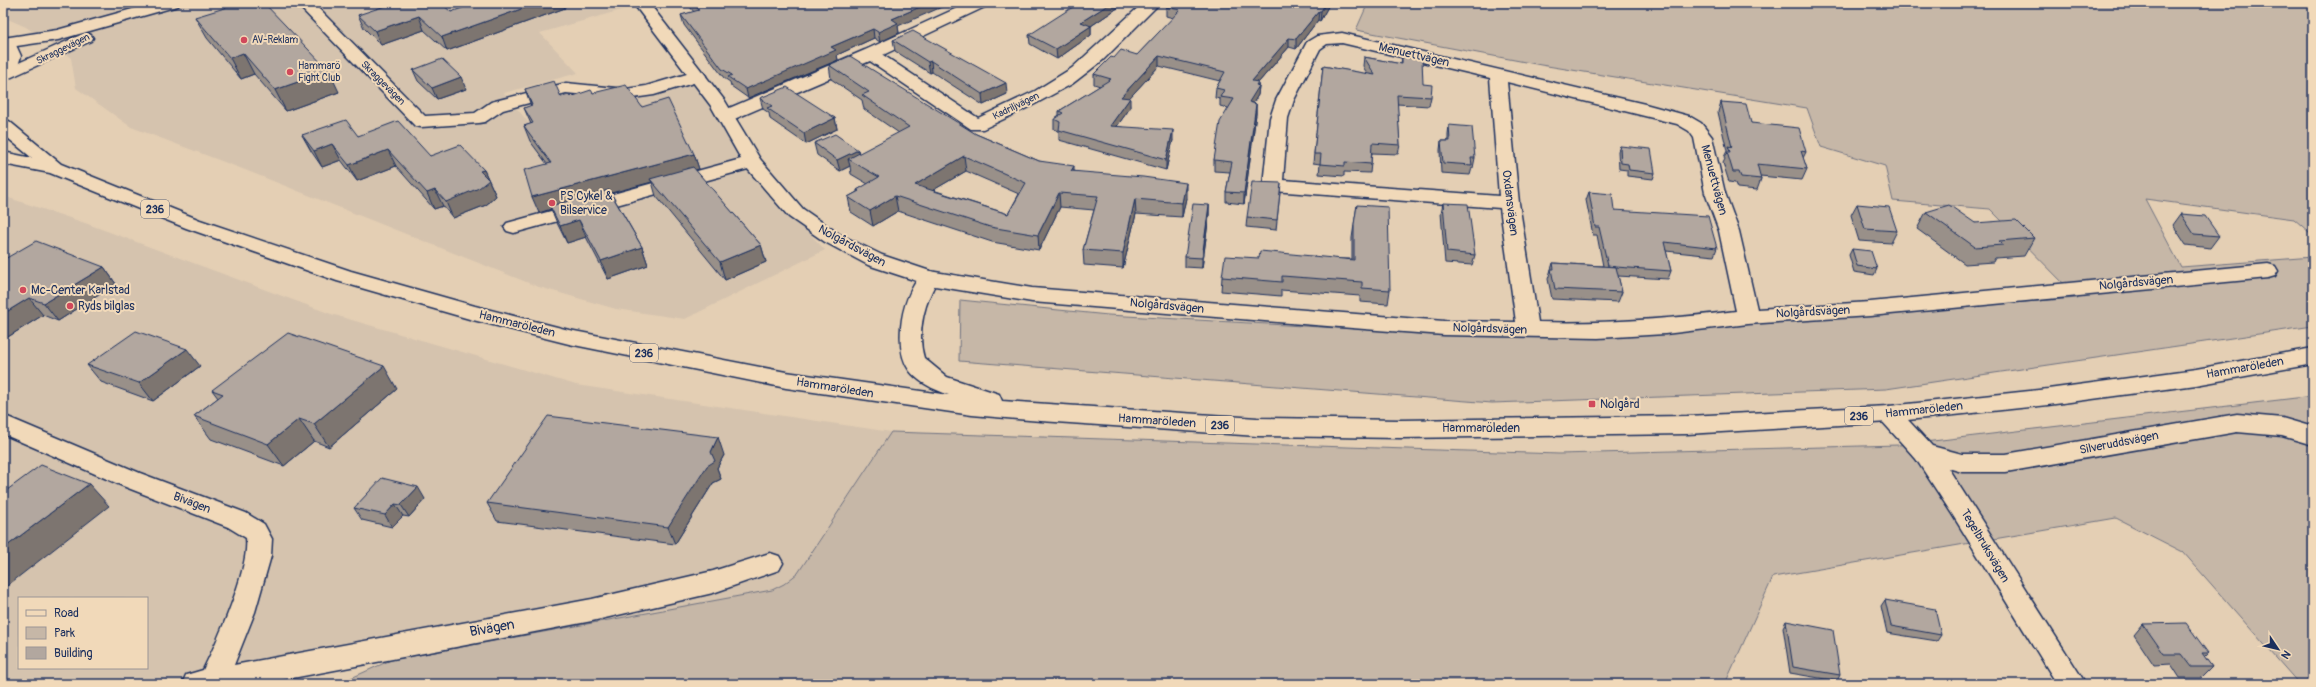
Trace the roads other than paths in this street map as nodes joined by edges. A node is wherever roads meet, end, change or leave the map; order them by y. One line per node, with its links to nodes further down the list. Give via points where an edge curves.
1 (172, 3): 6 (street, Skraggevägen)
2 (304, 3): 10 (street, Skraggevägen, via 422,122 480,118 497,106 566,88 626,94)
3 (641, 3): 10 (street, Nolgårdsvägen)
4 (981, 3): 8 (street)
5 (1152, 3): 8 (street, Kadriljvägen, via 1110,45 1078,72 1032,99 977,125)
6 (145, 12): 7 (street, Skraggevägen, via 58,35); 9 (street, Skraggevägen)
7 (3, 44): 9 (street, via 10,48 13,56 10,66)
8 (871, 54): 12 (street)
9 (3, 75)
10 (697, 76): 12 (street, Nolgårdsvägen)
11 (1498, 76): 17 (street, Oxdansvägen); 17 (street, Menuettvägen, via 1342,38 1323,39 1314,46 1285,100 1279,118 1273,185); 21 (street, Menuettvägen, via 1647,110 1695,126 1703,137 1715,193 1729,231)
12 (726, 116): 15 (street, Nolgårdsvägen)
13 (3, 125): 16 (street, Hammaröleden / 236)
14 (3, 158): 16 (street, Hammaröleden / 236)
15 (752, 162): 18 (street); 20 (street, Nolgårdsvägen, via 796,213 832,238 875,260)
16 (55, 168): 24 (street, Hammaröleden / 236, via 173,216 344,276 576,339 786,380 972,407)
17 (1509, 203): 22 (street, Oxdansvägen)
18 (514, 228)
19 (2268, 271): 21 (street, Nolgårdsvägen, via 1870,309)
20 (929, 278): 22 (street, Nolgårdsvägen, via 1032,295 1385,323); 24 (street, 236, via 913,306 911,348 915,362 928,375 946,384 978,396)
21 (1748, 317): 22 (street, Nolgårdsvägen, via 1666,328 1598,331)
22 (1528, 330)
23 (2313, 356): 25 (street, Hammaröleden / 236, via 2196,377 2056,396)
24 (1041, 413): 25 (street, Hammaröleden / 236, via 1257,427 1400,429 1687,425)
25 (1889, 414): 28 (street, Tegelbruksvägen)
26 (3, 424): 30 (street, Bivägen, via 147,486 239,522 257,534 260,541 246,605 233,639)
27 (2313, 436): 28 (street, Silveruddsvägen, via 2282,427 2238,423 2006,463 1962,463)
28 (1924, 453): 31 (street, Tegelbruksvägen, via 1961,507)
29 (770, 562): 30 (street, Bivägen, via 713,582 592,610 299,663)
30 (204, 683)
31 (2072, 684)

